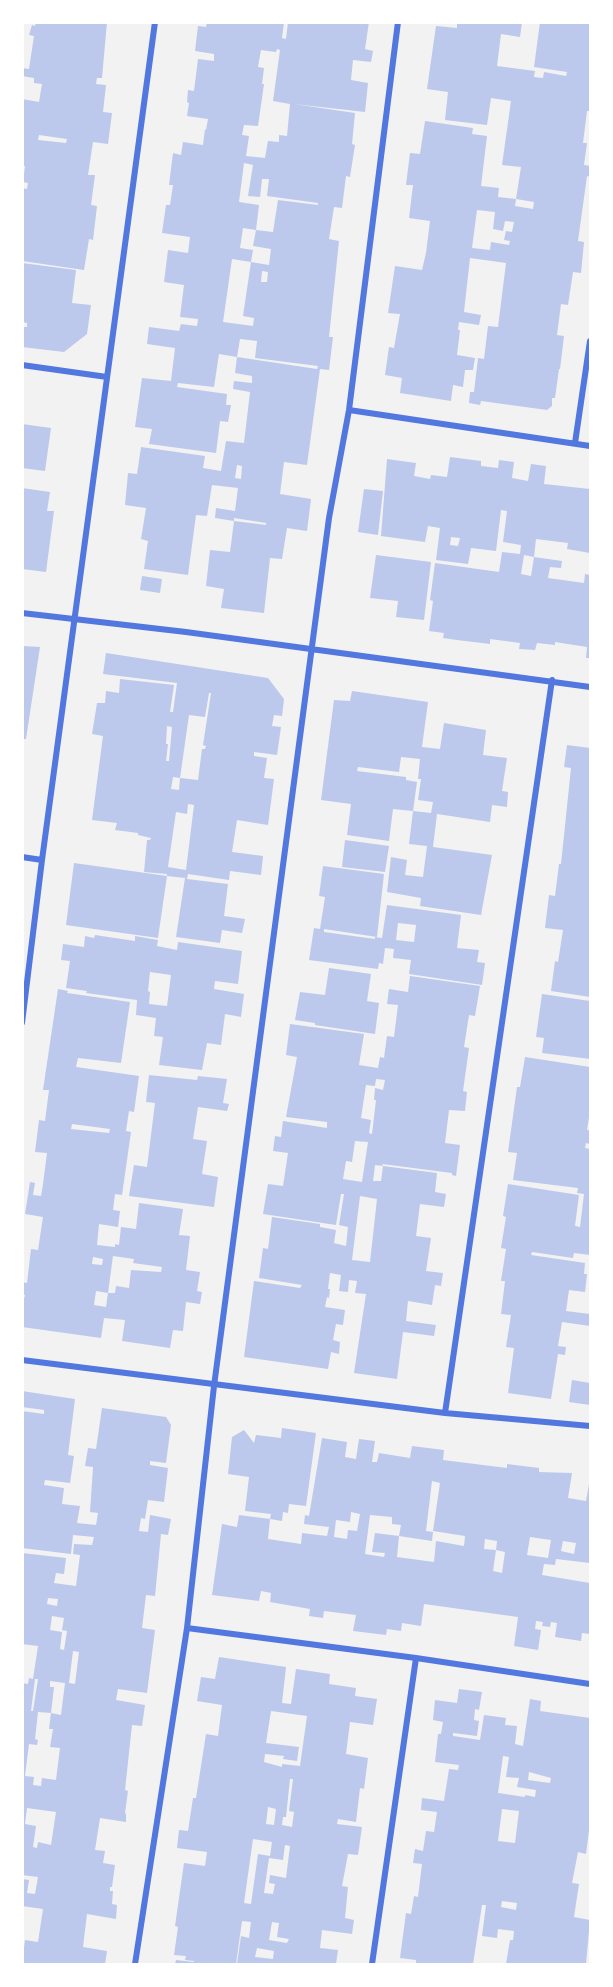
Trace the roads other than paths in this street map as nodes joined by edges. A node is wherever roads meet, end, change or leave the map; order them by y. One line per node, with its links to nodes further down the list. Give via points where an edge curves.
1 (155, 22): 5 (street)
2 (399, 22): 6 (street)
3 (591, 341): 7 (street)
4 (22, 365): 5 (street)
5 (107, 377): 10 (street)
6 (349, 410): 7 (street); 11 (street, via 329,518)
7 (575, 443): 8 (street)
8 (591, 446)
9 (22, 613): 10 (street)
10 (75, 620): 11 (street); 15 (street)
11 (312, 650): 12 (street); 18 (street)
12 (552, 680): 13 (street); 19 (street)
13 (591, 687)
14 (22, 857): 15 (street)
15 (42, 860): 16 (street)
16 (22, 1023)
17 (22, 1360): 18 (street)
18 (214, 1386): 19 (street); 21 (street)
19 (445, 1413): 20 (street)
20 (591, 1426)
21 (188, 1628): 22 (street); 24 (street)
22 (416, 1658): 23 (street); 25 (street)
23 (591, 1684)
24 (135, 1965)
25 (372, 1965)

